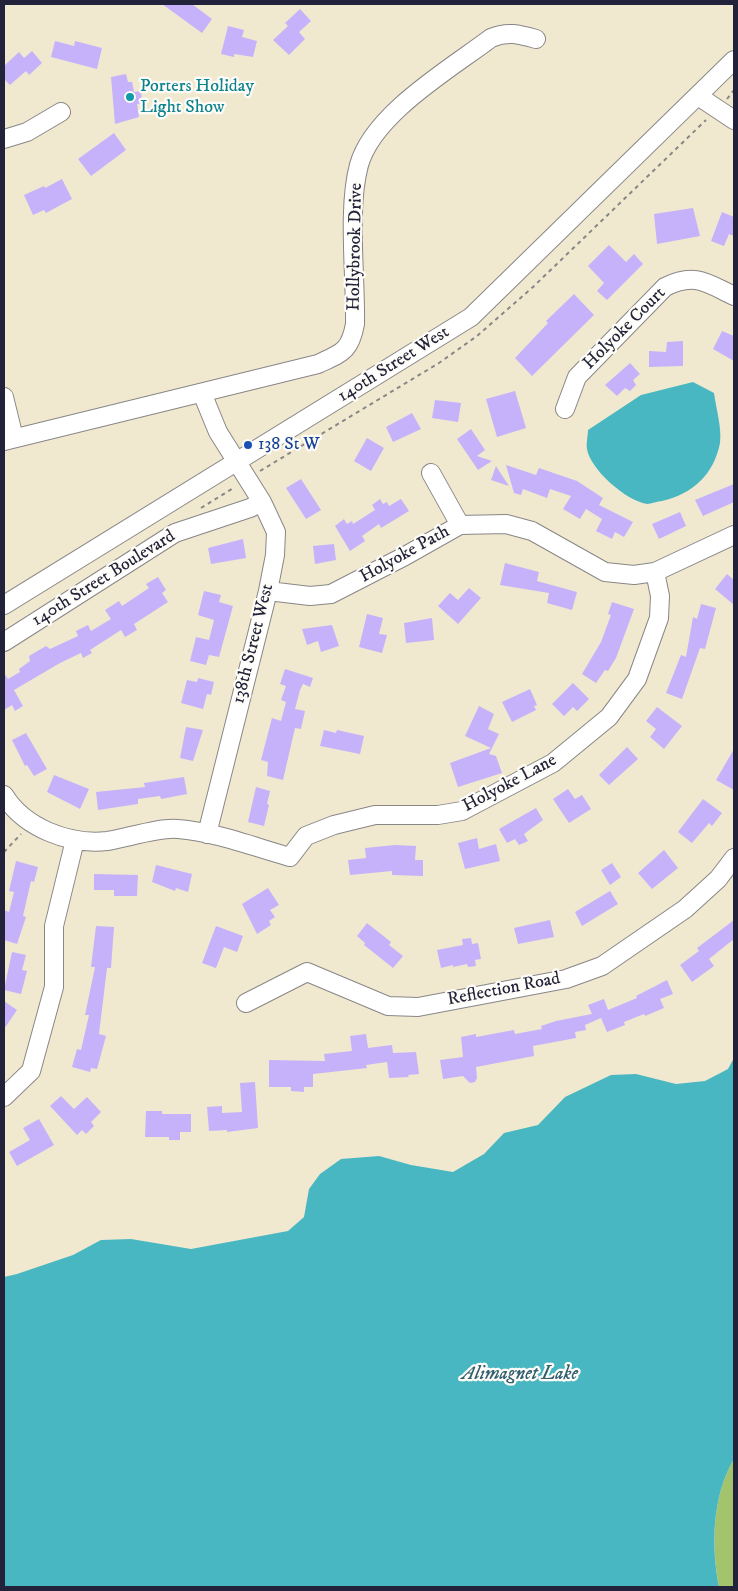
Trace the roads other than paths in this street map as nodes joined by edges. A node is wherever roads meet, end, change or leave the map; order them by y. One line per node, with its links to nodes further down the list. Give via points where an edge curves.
1 (536, 39): 8 (street, Hollybrook Drive, via 512,33 491,38 400,106 368,142 359,164 355,191 355,324 352,343 342,353 318,364)
2 (734, 60): 3 (street, 140th Street West)
3 (698, 96): 5 (street); 12 (street, 140th Street West, via 471,317)
4 (61, 112): 6 (street, via 27,132)
5 (734, 120)
6 (4, 140)
7 (734, 296): 10 (street, Holyoke Court, via 700,280 681,279 666,287 577,376)
8 (202, 392): 11 (street); 12 (street, 138th Street West, via 218,432)
9 (4, 397): 11 (street)
10 (565, 409)
11 (9, 440)
12 (237, 461): 14 (street, 138th Street West); 19 (street, 140th Street West)
13 (430, 474): 15 (street)
14 (262, 502): 18 (street, 138th Street West, via 276,532); 20 (street, 140th Street Boulevard, via 175,533)
15 (460, 525): 17 (street, Holyoke Path, via 506,524 532,531 605,572 634,575); 18 (street, Holyoke Path, via 331,594 310,596)
16 (734, 535): 17 (street, Holyoke Path)
17 (655, 572): 22 (street, Holyoke Lane, via 660,596 659,618 637,679 609,717 553,763 462,811 438,815 374,815 334,825 306,836 290,858)
18 (268, 590): 22 (street, 138th Street West)
19 (4, 605)
20 (4, 642)
21 (4, 794): 23 (street, Holyoke Lane, via 9,803 37,827)
22 (207, 834): 23 (street, Holyoke Lane, via 177,828 105,841)
23 (75, 840): 26 (street, via 54,926 54,987 32,1071)
24 (734, 858): 25 (street, Reflection Road, via 718,879 684,909 602,966 566,979 418,1007 388,1006 307,972)
25 (246, 1003)
26 (4, 1097)

